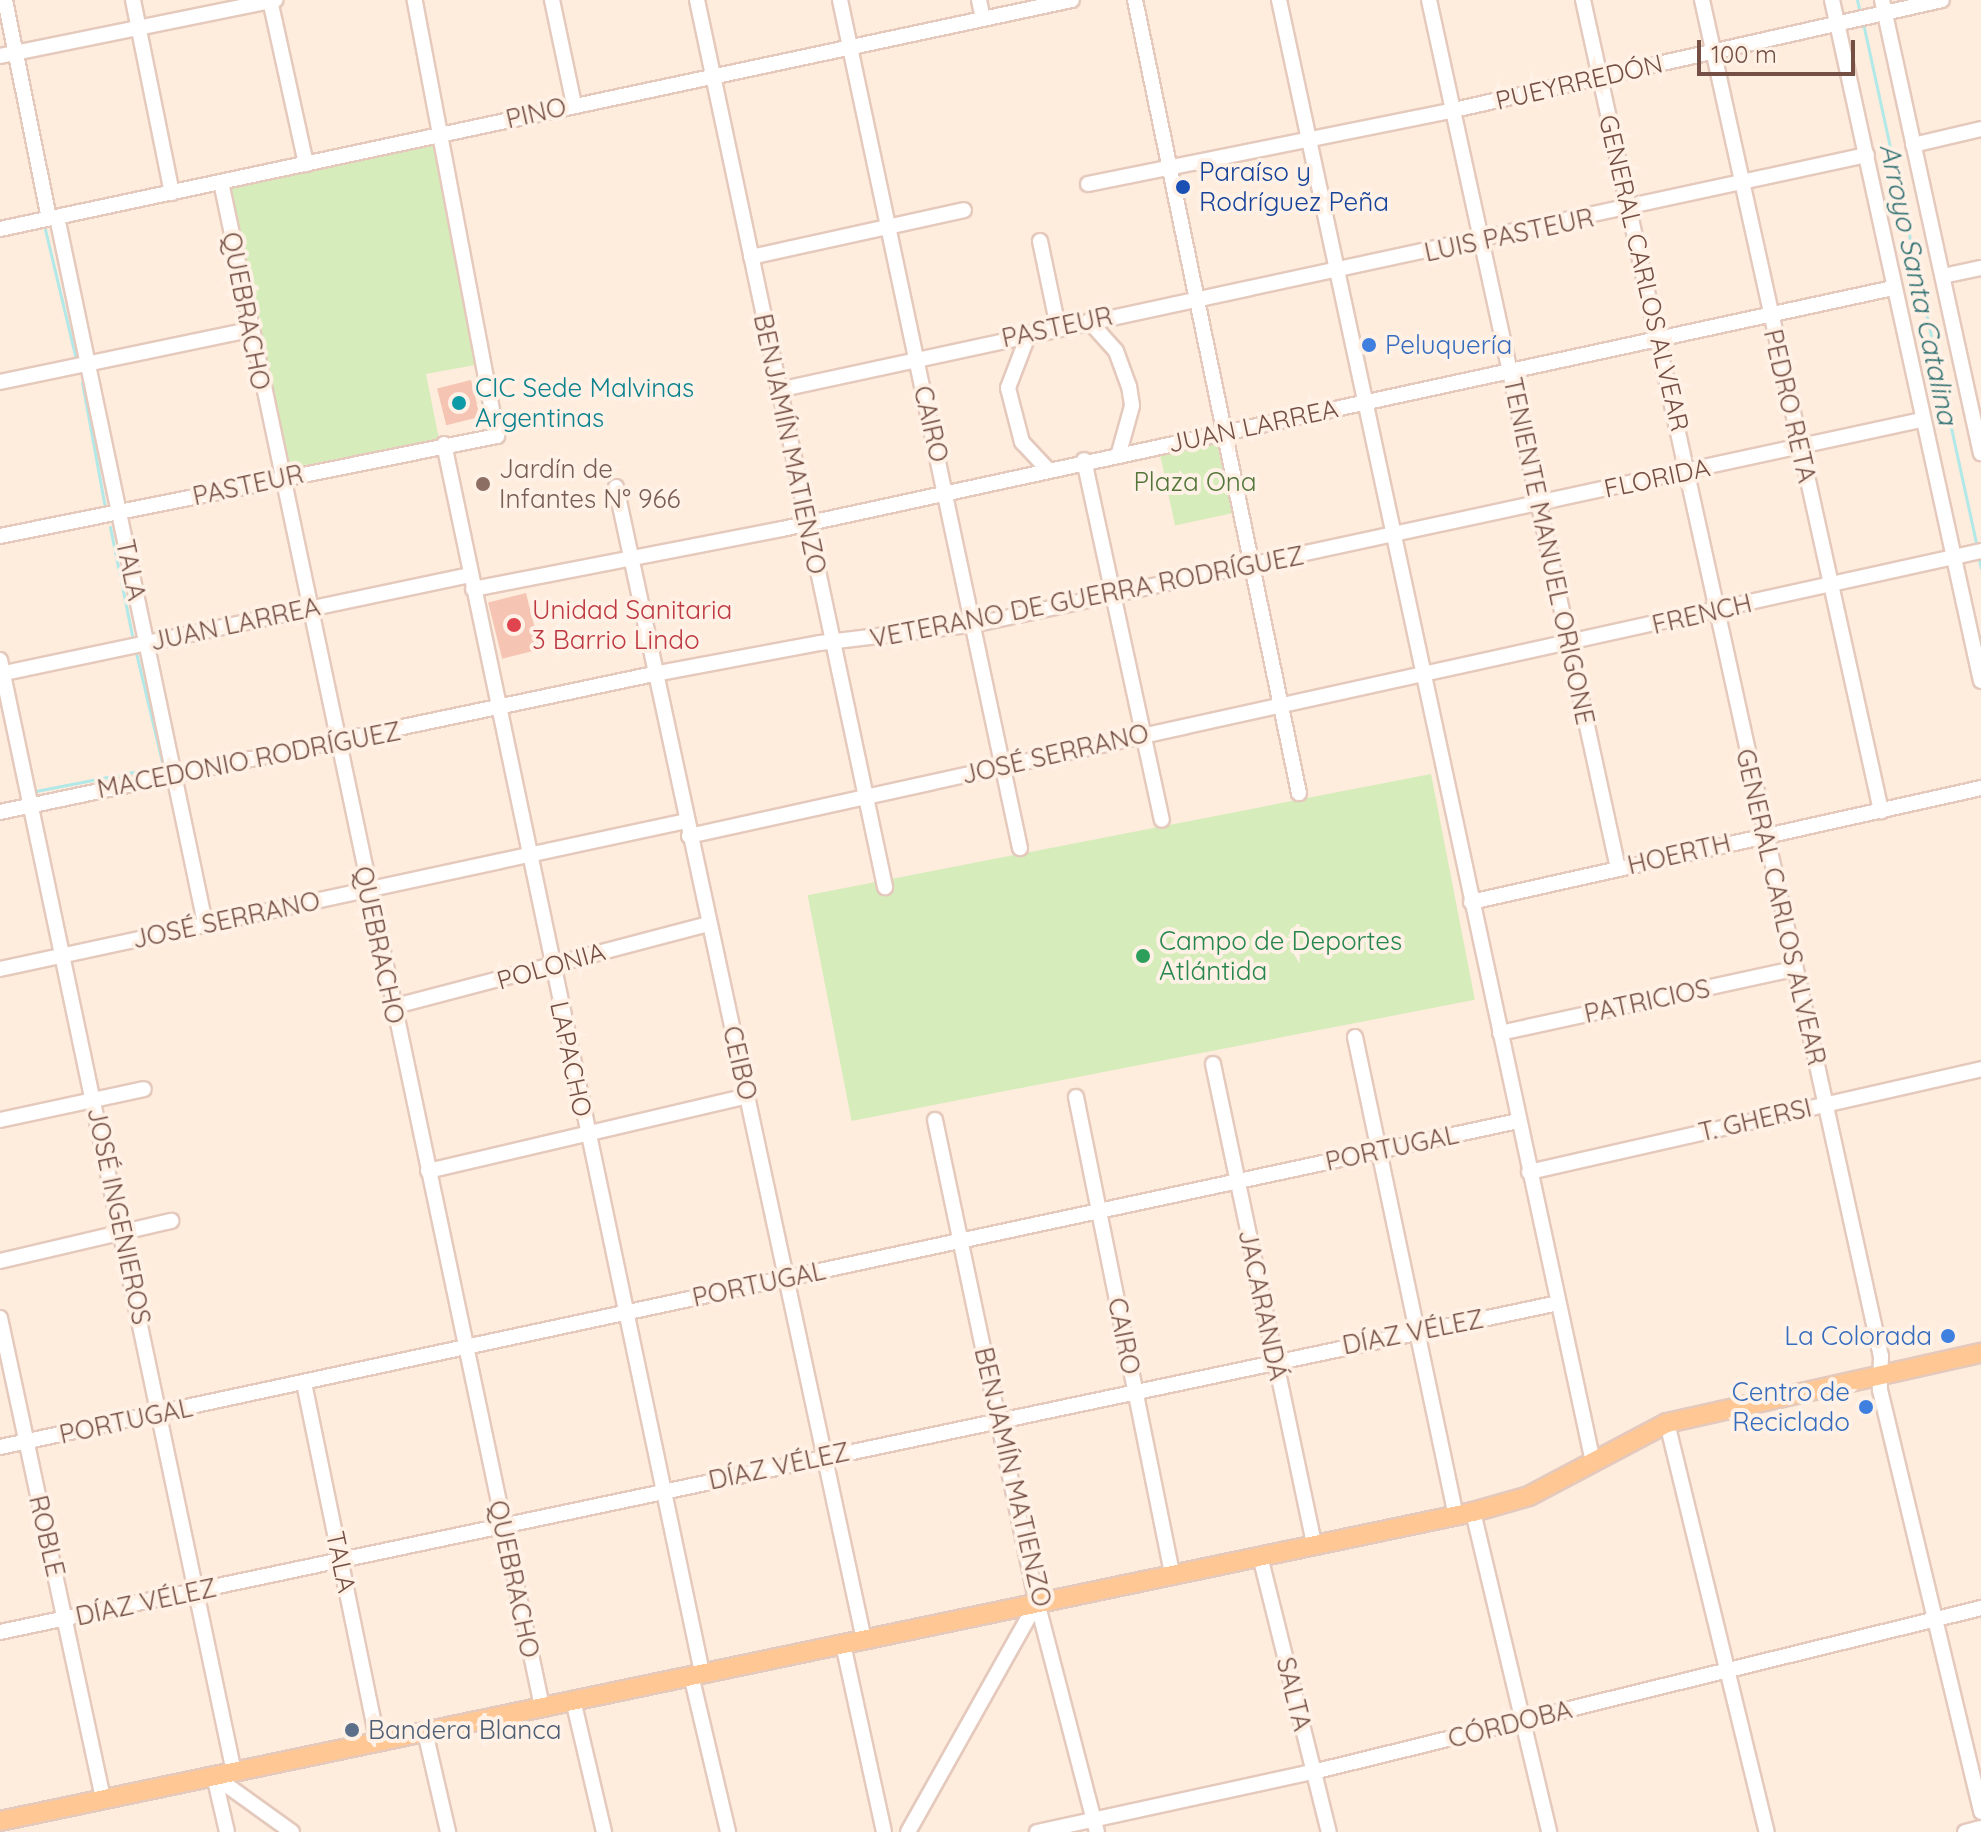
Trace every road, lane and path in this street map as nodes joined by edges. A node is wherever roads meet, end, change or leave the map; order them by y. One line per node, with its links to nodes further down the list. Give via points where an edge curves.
1 (5, 0): 22 (street, TALA)
2 (133, 0): 20 (street)
3 (272, 0): 20 (street); 34 (street)
4 (415, 0): 30 (street)
5 (552, 0): 27 (street)
6 (697, 0): 25 (street, BENJAMÍN MATIENZO)
7 (840, 0): 21 (street, CAIRO)
8 (979, 0): 18 (street)
9 (1072, 0): 18 (street, PINO)
10 (1135, 0): 35 (street)
11 (1281, 0): 31 (street)
12 (1429, 0): 28 (street, TENIENTE MANUEL ORIGONE)
13 (1583, 0): 26 (street, GENERAL CARLOS ALVEAR)
14 (1702, 0): 23 (street, PEDRO RETA)
15 (1832, 0): 19 (street)
16 (1942, 0): 17 (street, PUEYRREDÓN)
17 (1881, 10): 19 (street, PUEYRREDÓN); 32 (street)
18 (983, 19): 21 (street, PINO)
19 (1842, 23): 23 (street, PUEYRREDÓN); 33 (street)
20 (138, 27): 22 (street); 39 (street)
21 (850, 46): 25 (street, PINO); 44 (street, CAIRO)
22 (16, 52): 24 (street); 42 (street, TALA)
23 (1714, 52): 26 (street, PUEYRREDÓN); 37 (street, PEDRO RETA)
24 (0, 56)
25 (713, 76): 27 (street, PINO); 47 (street, BENJAMÍN MATIENZO)
26 (1600, 77): 28 (street, PUEYRREDÓN); 40 (street, GENERAL CARLOS ALVEAR)
27 (574, 104): 30 (street, PINO)
28 (1454, 110): 31 (street, PUEYRREDÓN); 46 (street, TENIENTE MANUEL ORIGONE)
29 (1981, 129): 32 (street)
30 (444, 134): 34 (street, PINO); 68 (street, PASTEUR, via 452,214 497,436)
31 (1309, 141): 35 (street, PUEYRREDÓN); 49 (street)
32 (1913, 145): 50 (street)
33 (1867, 155): 37 (street, LUIS PASTEUR); 51 (street)
34 (306, 164): 36 (street, PINO)
35 (1171, 167): 38 (street, PUEYRREDÓN); 52 (street)
36 (221, 182): 39 (street, PINO); 56 (street, QUEBRACHO)
37 (1742, 182): 40 (street, LUIS PASTEUR); 53 (street, PEDRO RETA)
38 (1088, 184)
39 (172, 193): 42 (street, PINO)
40 (1630, 208): 46 (street, LUIS PASTEUR); 58 (street, GENERAL CARLOS ALVEAR)
41 (964, 210): 44 (street)
42 (53, 218): 43 (street, PINO); 60 (street, TALA)
43 (0, 229)
44 (889, 229): 47 (street); 59 (street, CAIRO)
45 (1040, 241): 55 (street)
46 (1482, 242): 49 (street, LUIS PASTEUR); 61 (street, TENIENTE MANUEL ORIGONE)
47 (751, 257): 63 (street, BENJAMÍN MATIENZO)
48 (1981, 268): 50 (street)
49 (1337, 272): 52 (street, PASTEUR); 64 (street)
50 (1943, 276): 65 (street)
51 (1893, 288): 53 (street, JUAN LARREA); 66 (street)
52 (1196, 298): 54 (street, PASTEUR); 67 (street)
53 (1769, 314): 58 (street, JUAN LARREA); 69 (street, PEDRO RETA)
54 (1089, 321): 55 (street, PASTEUR); 70 (street, via 1116,351 1129,386 1132,406)
55 (1058, 327): 57 (street, PASTEUR)
56 (248, 330): 60 (street); 75 (street, QUEBRACHO)
57 (1029, 333): 59 (street, PASTEUR); 73 (street, via 1008,388 1022,442)
58 (1659, 339): 61 (street, JUAN LARREA); 74 (street, GENERAL CARLOS ALVEAR)
59 (916, 358): 63 (street, PASTEUR); 77 (street, CAIRO)
60 (87, 365): 62 (street); 79 (street, TALA)
61 (1511, 371): 64 (street, JUAN LARREA); 78 (street, TENIENTE MANUEL ORIGONE)
62 (0, 382)
63 (778, 390): 80 (street, BENJAMÍN MATIENZO)
64 (1363, 403): 67 (street, JUAN LARREA); 81 (street)
65 (1976, 408): 71 (street)
66 (1921, 420): 69 (street, FLORIDA); 83 (street)
67 (1223, 432): 70 (street, JUAN LARREA); 85 (street)
68 (444, 444): 75 (street, PASTEUR); 86 (street, LAPACHO)
69 (1800, 446): 74 (street, FLORIDA); 87 (street, PEDRO RETA)
70 (1119, 453): 72 (street, JUAN LARREA)
71 (1981, 453)
72 (1084, 460): 73 (street, JUAN LARREA); 88 (street)
73 (1046, 468): 77 (street, JUAN LARREA)
74 (1688, 472): 78 (street, FLORIDA); 90 (street, GENERAL CARLOS ALVEAR)
75 (280, 478): 79 (street, PASTEUR); 89 (street, QUEBRACHO)
76 (616, 487): 84 (street, CEIBO)
77 (947, 491): 80 (street, JUAN LARREA); 91 (street, CAIRO)
78 (1540, 504): 81 (street, FLORIDA); 93 (street, TENIENTE MANUEL ORIGONE)
79 (118, 511): 82 (street, PASTEUR); 92 (street, TALA)
80 (806, 521): 84 (street, JUAN LARREA); 94 (street, BENJAMÍN MATIENZO)
81 (1393, 535): 85 (street, VETERANO DE GUERRA RODRÍGUEZ); 97 (street)
82 (0, 536)
83 (1968, 553): 87 (street, FRENCH); 98 (street)
84 (631, 559): 86 (street, JUAN LARREA); 96 (street, CEIBO)
85 (1252, 566): 88 (street, VETERANO DE GUERRA RODRÍGUEZ); 99 (street)
86 (472, 582): 89 (street, JUAN LARREA); 100 (street, LAPACHO)
87 (1830, 585): 90 (street, FRENCH); 109 (street, PEDRO RETA)
88 (1113, 594): 91 (street, VETERANO DE GUERRA RODRÍGUEZ); 101 (street)
89 (308, 609): 92 (street, JUAN LARREA); 102 (street, QUEBRACHO)
90 (1715, 611): 93 (street, FRENCH); 113 (street, GENERAL CARLOS ALVEAR)
91 (977, 624): 94 (street, VETERANO DE GUERRA RODRÍGUEZ); 103 (street, CAIRO)
92 (146, 642): 95 (street, JUAN LARREA); 104 (street, TALA)
93 (1568, 643): 97 (street, FRENCH); 116 (street, TENIENTE MANUEL ORIGONE)
94 (833, 644): 96 (street, VETERANO DE GUERRA RODRÍGUEZ); 107 (street, BENJAMÍN MATIENZO)
95 (1, 669): 108 (street, JOSÉ INGENIEROS)
96 (654, 674): 100 (street, VETERANO DE GUERRA RODRÍGUEZ); 112 (street, CEIBO)
97 (1422, 675): 99 (street, JOSÉ SERRANO); 119 (street)
98 (1981, 681)
99 (1281, 704): 101 (street, JOSÉ SERRANO); 106 (street)
100 (498, 709): 102 (street, MACEDONIO RODRÍGUEZ); 115 (street, LAPACHO)
101 (1144, 734): 103 (street, JOSÉ SERRANO); 111 (street)
102 (335, 744): 104 (street, MACEDONIO RODRÍGUEZ); 118 (street, QUEBRACHO)
103 (1004, 767): 107 (street, JOSÉ SERRANO); 114 (street, CAIRO)
104 (172, 774): 108 (street, MACEDONIO RODRÍGUEZ); 120 (street, TALA)
105 (1981, 788): 109 (street, HOERTH)
106 (1299, 793)
107 (866, 796): 112 (street, JOSÉ SERRANO); 117 (street, BENJAMÍN MATIENZO)
108 (30, 805): 110 (street, MACEDONIO RODRÍGUEZ); 122 (street, JOSÉ INGENIEROS)
109 (1881, 811): 113 (street, HOERTH)
110 (0, 812)
111 (1162, 820)
112 (688, 828): 115 (street, JOSÉ SERRANO); 121 (street, CEIBO)
113 (1763, 834): 116 (street, HOERTH); 125 (street, GENERAL CARLOS ALVEAR)
114 (1020, 848)
115 (528, 857): 118 (street, JOSÉ SERRANO); 124 (street, LAPACHO)
116 (1618, 868): 119 (street, HOERTH)
117 (885, 887)
118 (368, 890): 120 (street, JOSÉ SERRANO); 126 (street, QUEBRACHO)
119 (1471, 902): 127 (street)
120 (205, 923): 122 (street, JOSÉ SERRANO)
121 (709, 924): 124 (street, POLONIA); 132 (street, CEIBO)
122 (63, 954): 123 (street, JOSÉ SERRANO); 134 (street, JOSÉ INGENIEROS)
123 (0, 969)
124 (552, 969): 126 (street, POLONIA); 139 (street, LAPACHO)
125 (1794, 969): 127 (street, PATRICIOS); 135 (street, GENERAL CARLOS ALVEAR)
126 (392, 1007): 141 (street, QUEBRACHO)
127 (1500, 1033): 138 (street)
128 (1355, 1037): 140 (street)
129 (1213, 1064): 143 (street, JACARANDÁ)
130 (1981, 1069): 135 (street, T. GHERSI)
131 (144, 1089): 134 (street)
132 (747, 1096): 139 (street); 149 (street, CEIBO)
133 (1076, 1097): 144 (street, CAIRO)
134 (95, 1101): 136 (street); 146 (street, JOSÉ INGENIEROS)
135 (1826, 1104): 142 (street, T. GHERSI); 157 (street, GENERAL CARLOS ALVEAR)
136 (0, 1120)
137 (935, 1120): 147 (street, BENJAMÍN MATIENZO)
138 (1518, 1121): 140 (street, PORTUGAL); 142 (street)
139 (587, 1134): 141 (street); 151 (street, LAPACHO)
140 (1376, 1151): 143 (street, PORTUGAL); 153 (street)
141 (428, 1171): 154 (street, QUEBRACHO)
142 (1529, 1172): 150 (street)
143 (1237, 1181): 144 (street, PORTUGAL); 156 (street, JACARANDÁ)
144 (1099, 1210): 147 (street, PORTUGAL); 159 (street, CAIRO)
145 (171, 1221): 146 (street)
146 (121, 1232): 148 (street); 160 (street, JOSÉ INGENIEROS)
147 (961, 1241): 149 (street, PORTUGAL); 161 (street, BENJAMÍN MATIENZO)
148 (0, 1261)
149 (788, 1279): 151 (street, PORTUGAL); 165 (street, CEIBO)
150 (1559, 1303): 153 (street, DÍAZ VÉLEZ); 166 (street)
151 (626, 1312): 154 (street, PORTUGAL); 167 (street, LAPACHO)
152 (0, 1318): 163 (street, ROBLE)
153 (1415, 1333): 156 (street, DÍAZ VÉLEZ); 168 (street)
154 (464, 1350): 158 (street, PORTUGAL); 169 (street, QUEBRACHO)
155 (1981, 1353): 157 (main road)
156 (1274, 1359): 159 (street, DÍAZ VÉLEZ); 170 (street, JACARANDÁ)
157 (1880, 1373): 162 (main road); 178 (street, GENERAL CARLOS ALVEAR)
158 (304, 1383): 160 (street, PORTUGAL); 172 (street, TALA)
159 (1135, 1389): 161 (street, DÍAZ VÉLEZ); 173 (street, CAIRO)
160 (161, 1415): 163 (street, PORTUGAL); 174 (street, JOSÉ INGENIEROS)
161 (998, 1418): 165 (street, DÍAZ VÉLEZ); 175 (street, BENJAMÍN MATIENZO)
162 (1667, 1423): 166 (main road); 182 (street)
163 (26, 1441): 164 (street, PORTUGAL); 177 (street, ROBLE)
164 (0, 1447)
165 (826, 1456): 167 (street, DÍAZ VÉLEZ); 180 (street, CEIBO)
166 (1592, 1458): 168 (main road, via 1529,1496)
167 (661, 1491): 169 (street, DÍAZ VÉLEZ); 183 (street, LAPACHO)
168 (1464, 1514): 170 (main road); 186 (street)
169 (502, 1527): 172 (street, DÍAZ VÉLEZ); 185 (street, QUEBRACHO)
170 (1314, 1545): 171 (main road)
171 (1260, 1556): 173 (main road); 190 (street, SALTA)
172 (341, 1561): 174 (street, DÍAZ VÉLEZ); 188 (street, TALA)
173 (1172, 1574): 175 (main road)
174 (197, 1591): 177 (street, DÍAZ VÉLEZ); 189 (street, JOSÉ INGENIEROS)
175 (1037, 1602): 180 (main road); 195 (street, BENJAMÍN MATIENZO); 203 (street)
176 (1981, 1608): 178 (street, CÓRDOBA)
177 (66, 1619): 179 (street, DÍAZ VÉLEZ); 192 (street, ROBLE)
178 (1934, 1619): 182 (street, CÓRDOBA); 193 (street, GENERAL CARLOS ALVEAR)
179 (0, 1632)
180 (864, 1640): 181 (main road)
181 (843, 1644): 183 (main road); 202 (street)
182 (1728, 1669): 186 (street, CÓRDOBA); 207 (street)
183 (697, 1674): 184 (main road); 201 (street, LAPACHO)
184 (573, 1700): 185 (main road); 200 (street)
185 (542, 1707): 187 (main road)
186 (1523, 1721): 190 (street, CÓRDOBA); 206 (street)
187 (425, 1732): 188 (main road); 199 (street)
188 (378, 1742): 189 (main road)
189 (234, 1772): 191 (main road)
190 (1313, 1772): 195 (street, CÓRDOBA); 205 (street, SALTA)
191 (214, 1776): 192 (main road); 197 (street); 198 (street)
192 (103, 1800): 194 (main road)
193 (1981, 1812)
194 (3, 1824)
195 (1095, 1827): 204 (street, CÓRDOBA)
196 (1981, 1828): 208 (street)
197 (227, 1832)
198 (292, 1832)
199 (448, 1832)
200 (604, 1832)
201 (728, 1832)
202 (884, 1832)
203 (908, 1832)
204 (1037, 1832)
205 (1329, 1832)
206 (1549, 1832)
207 (1767, 1832)
208 (1965, 1832)

